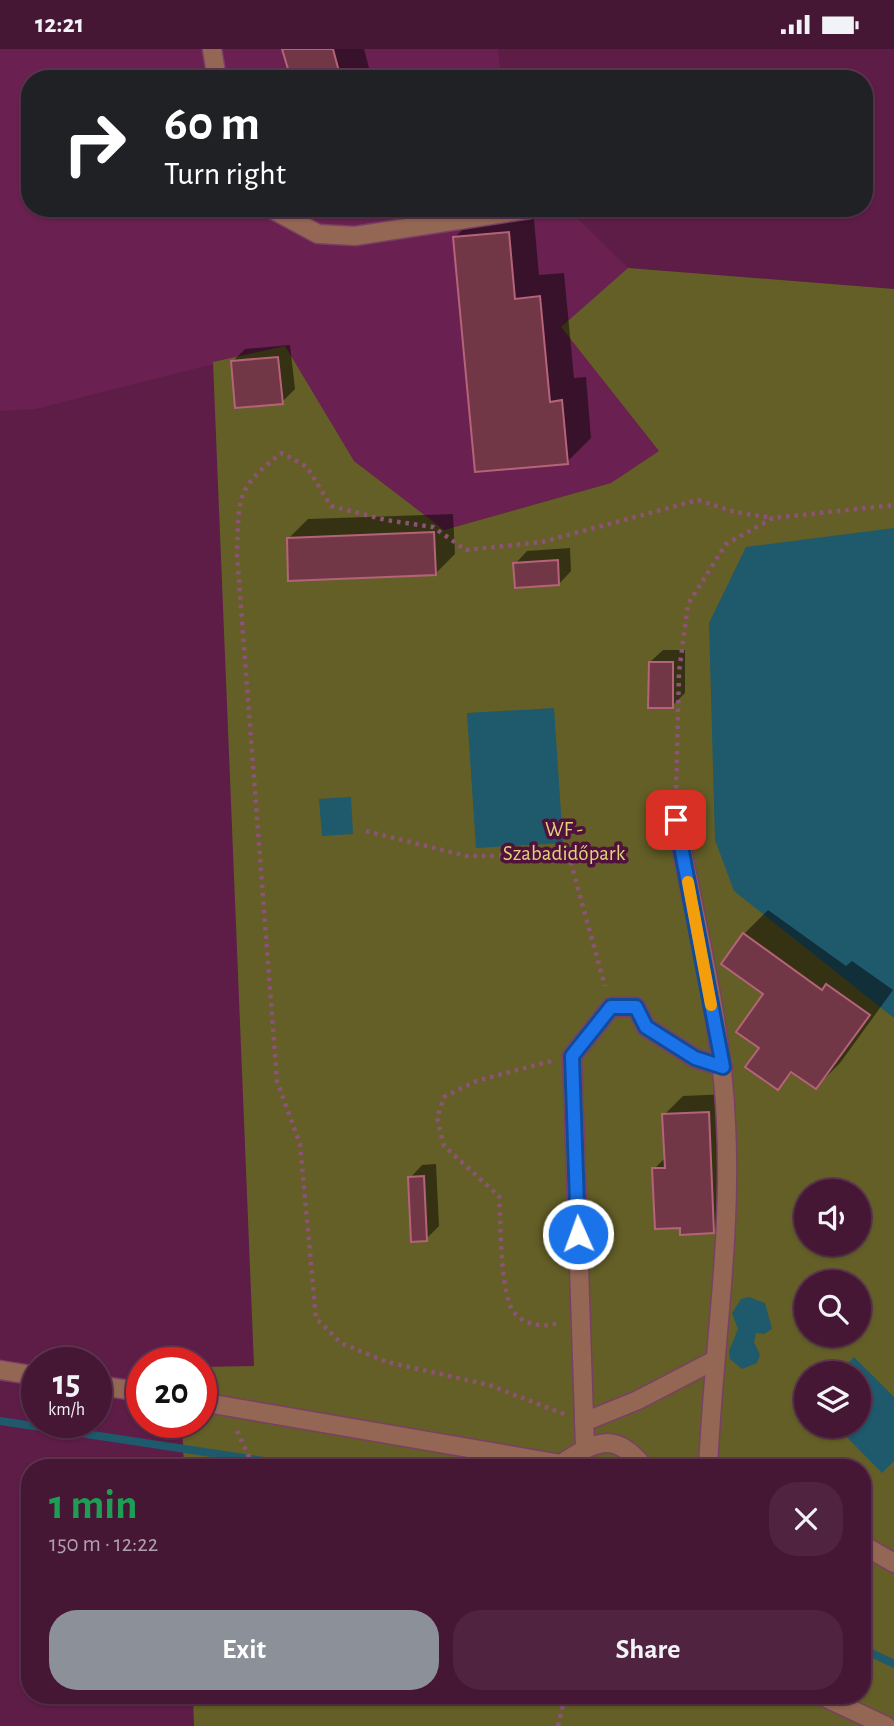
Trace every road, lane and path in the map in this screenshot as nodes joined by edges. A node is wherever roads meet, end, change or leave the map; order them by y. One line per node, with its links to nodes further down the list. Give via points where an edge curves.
1 (212, 49): 2 (lane)
2 (216, 70)
3 (287, 217): 4 (lane, via 318,234 355,236)
4 (478, 217)
5 (894, 505): 6 (path)
6 (773, 518): 7 (path, via 726,544 688,604 679,672); 17 (path, via 698,500 542,542 466,549 433,527 331,506 307,467 282,453 258,470 239,498 238,568 277,1081 300,1144 316,1318 341,1343 387,1362 489,1385)
7 (676, 820): 11 (lane)
8 (366, 831): 9 (path, via 466,856 569,856)
9 (611, 1007): 10 (lane); 11 (lane, via 636,1007 646,1027 695,1058)
10 (572, 1056): 12 (lane); 12 (path, via 476,1081 444,1097 437,1118 444,1146 499,1196 510,1306 528,1324 549,1326)
11 (723, 1067): 13 (lane, via 727,1245)
12 (580, 1310): 17 (lane)
13 (713, 1361): 17 (lane); 24 (lane)
14 (0, 1370): 15 (lane)
15 (21, 1373)
16 (217, 1405): 21 (lane)
17 (584, 1422): 19 (lane)
18 (241, 1438): 20 (path)
19 (586, 1448): 22 (lane); 23 (lane, via 612,1443 629,1448)
20 (250, 1459)
21 (518, 1459)
22 (573, 1459)
23 (638, 1459)
24 (708, 1459)
25 (871, 1550): 26 (lane)
26 (894, 1563)
27 (839, 1704): 30 (lane)
28 (562, 1705): 29 (path)
29 (558, 1726)
30 (886, 1726)

